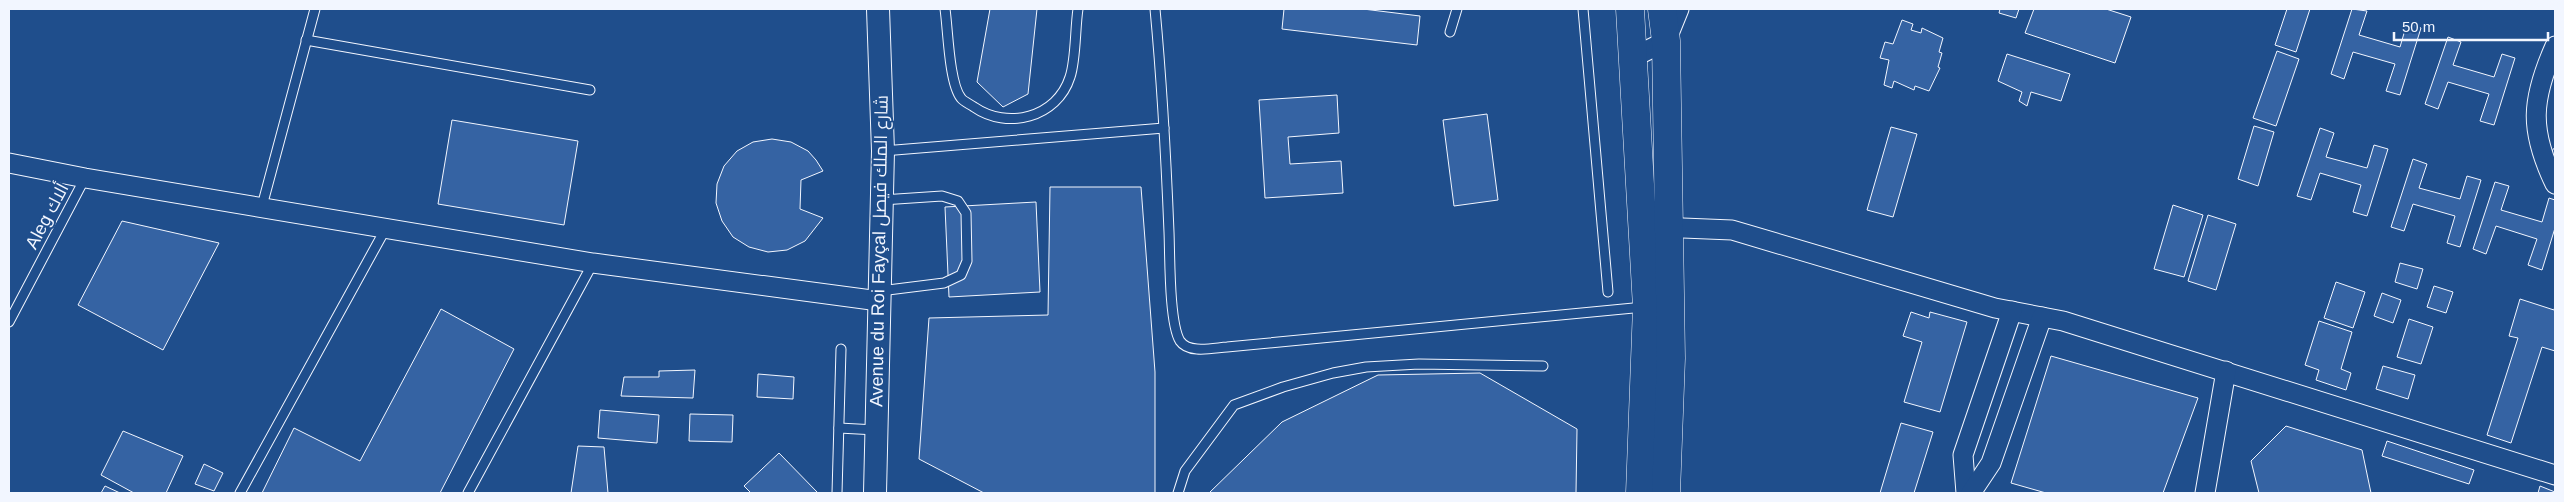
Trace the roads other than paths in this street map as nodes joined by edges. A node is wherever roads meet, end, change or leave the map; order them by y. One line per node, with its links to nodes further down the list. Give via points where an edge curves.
1 (315, 9): 12 (lane)
2 (878, 9): 19 (street, Avenue du Roi Fayçal شارع الملك فيصل)
3 (945, 9): 4 (lane, via 952,70 961,98 988,117 1010,119 1039,114 1058,99 1070,77)
4 (1078, 9)
5 (1155, 9): 18 (lane)
6 (1457, 9): 11 (lane)
7 (1582, 9): 28 (lane)
8 (1630, 9): 15 (highway)
9 (1662, 9): 13 (highway)
10 (1679, 9): 13 (street)
11 (1450, 32)
12 (306, 40): 17 (lane); 24 (lane)
13 (1666, 41): 15 (street); 26 (highway)
14 (2555, 46): 16 (street)
15 (1634, 57): 26 (highway)
16 (2550, 72): 22 (street, via 2539,92 2535,123 2541,154)
17 (590, 90)
18 (1164, 128): 19 (lane); 30 (lane, via 1176,328 1181,342 1192,349)
19 (882, 151): 23 (street, Avenue du Roi Fayçal شارع الملك فيصل)
20 (9, 163): 21 (street)
21 (85, 178): 24 (street); 33 (lane, Aleg ألاك)
22 (2555, 184)
23 (882, 200): 29 (street, Avenue du Roi Fayçal شارع الملك فيصل); 29 (lane, via 942,196 958,201 966,213 967,261 960,275 944,283)
24 (262, 206): 25 (street)
25 (387, 227): 27 (street); 41 (lane)
26 (1656, 227): 30 (highway); 31 (street, via 1732,230)
27 (593, 263): 29 (street); 42 (lane)
28 (1608, 292)
29 (879, 296): 38 (street, Avenue du Roi Fayçal شارع الملك فيصل)
30 (1659, 307): 46 (highway); 47 (highway)
31 (2012, 311): 32 (street); 48 (street, via 1964,455)
32 (2042, 317): 36 (street); 40 (street)
33 (9, 322)
34 (841, 349): 37 (lane)
35 (1543, 366): 45 (lane, via 1419,364 1366,367 1283,387 1234,406 1185,471)
36 (2226, 371): 39 (street); 49 (street)
37 (839, 428): 38 (lane); 43 (lane)
38 (876, 430): 44 (street, Avenue du Roi Fayçal شارع الملك فيصل)
39 (2555, 475)
40 (1980, 488)
41 (240, 493)
42 (468, 493)
43 (837, 493)
44 (875, 493)
45 (1178, 493)
46 (1640, 493)
47 (1666, 493)
48 (1966, 493)
49 (2205, 493)

